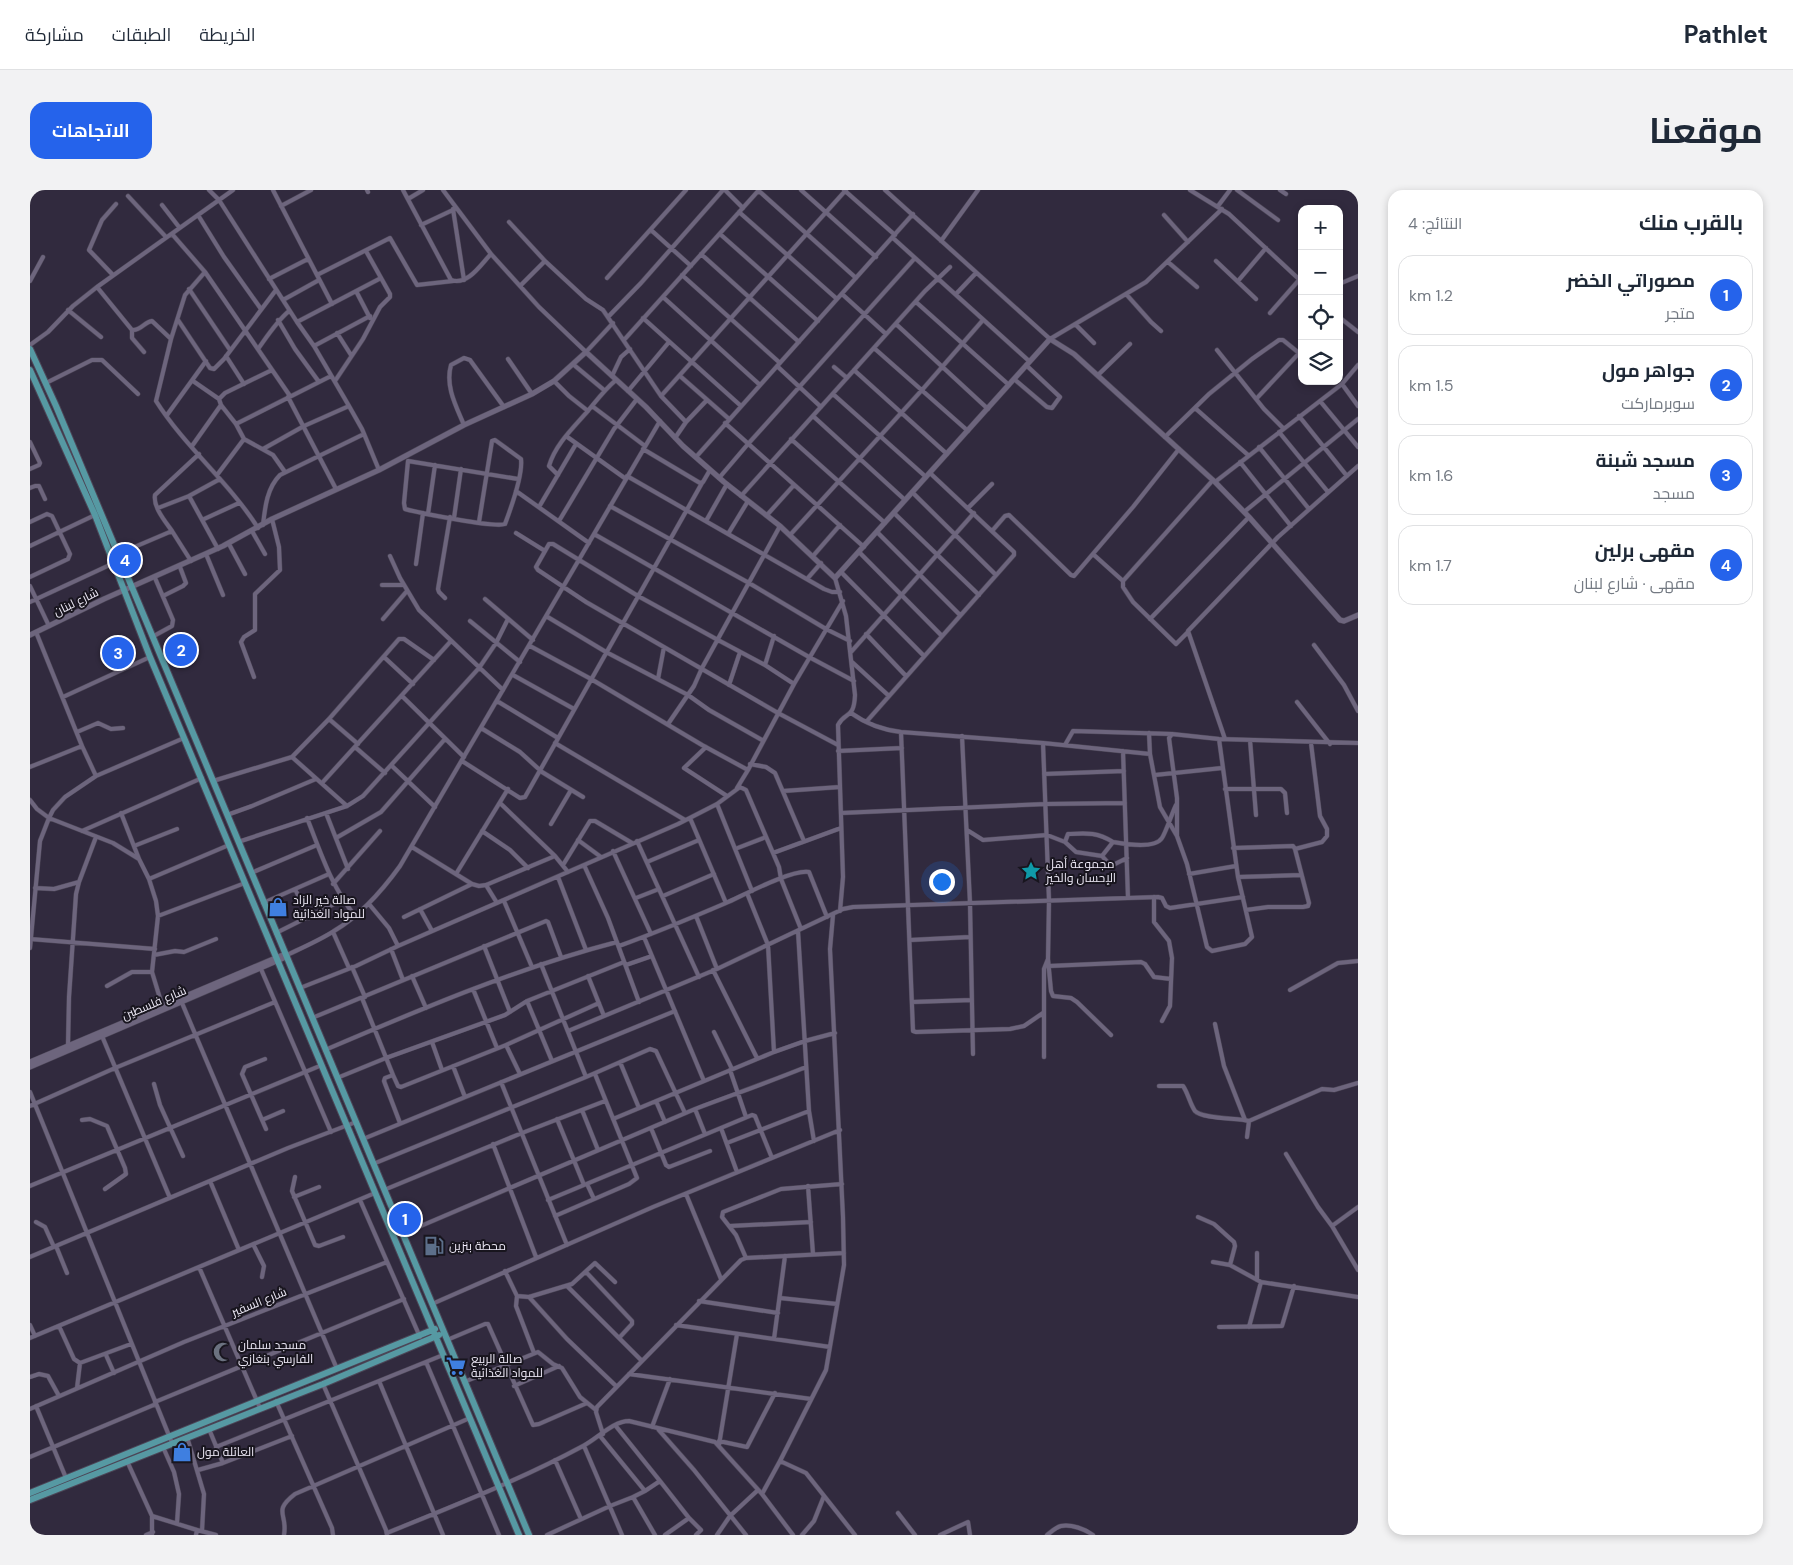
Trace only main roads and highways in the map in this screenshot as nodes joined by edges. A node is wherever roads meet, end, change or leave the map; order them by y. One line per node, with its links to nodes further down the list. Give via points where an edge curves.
1 (30, 347): 4 (main road)
2 (31, 374): 3 (main road, via 95,515 150,657)
3 (427, 1317): 5 (main road); 6 (main road)
4 (444, 1333): 5 (main road); 16 (main road)
5 (434, 1334): 6 (main road); 7 (main road)
6 (422, 1338): 7 (main road); 8 (main road)
7 (439, 1345): 15 (main road)
8 (370, 1360): 9 (main road, via 337,1369); 9 (main road, via 323,1384)
9 (259, 1404): 10 (main road); 11 (main road)
10 (222, 1415): 11 (main road); 12 (main road)
11 (225, 1422): 12 (main road, via 187,1438)
12 (171, 1440): 13 (main road); 14 (main road, via 163,1447)
13 (30, 1493)
14 (30, 1500)
15 (519, 1535)
16 (529, 1535)

